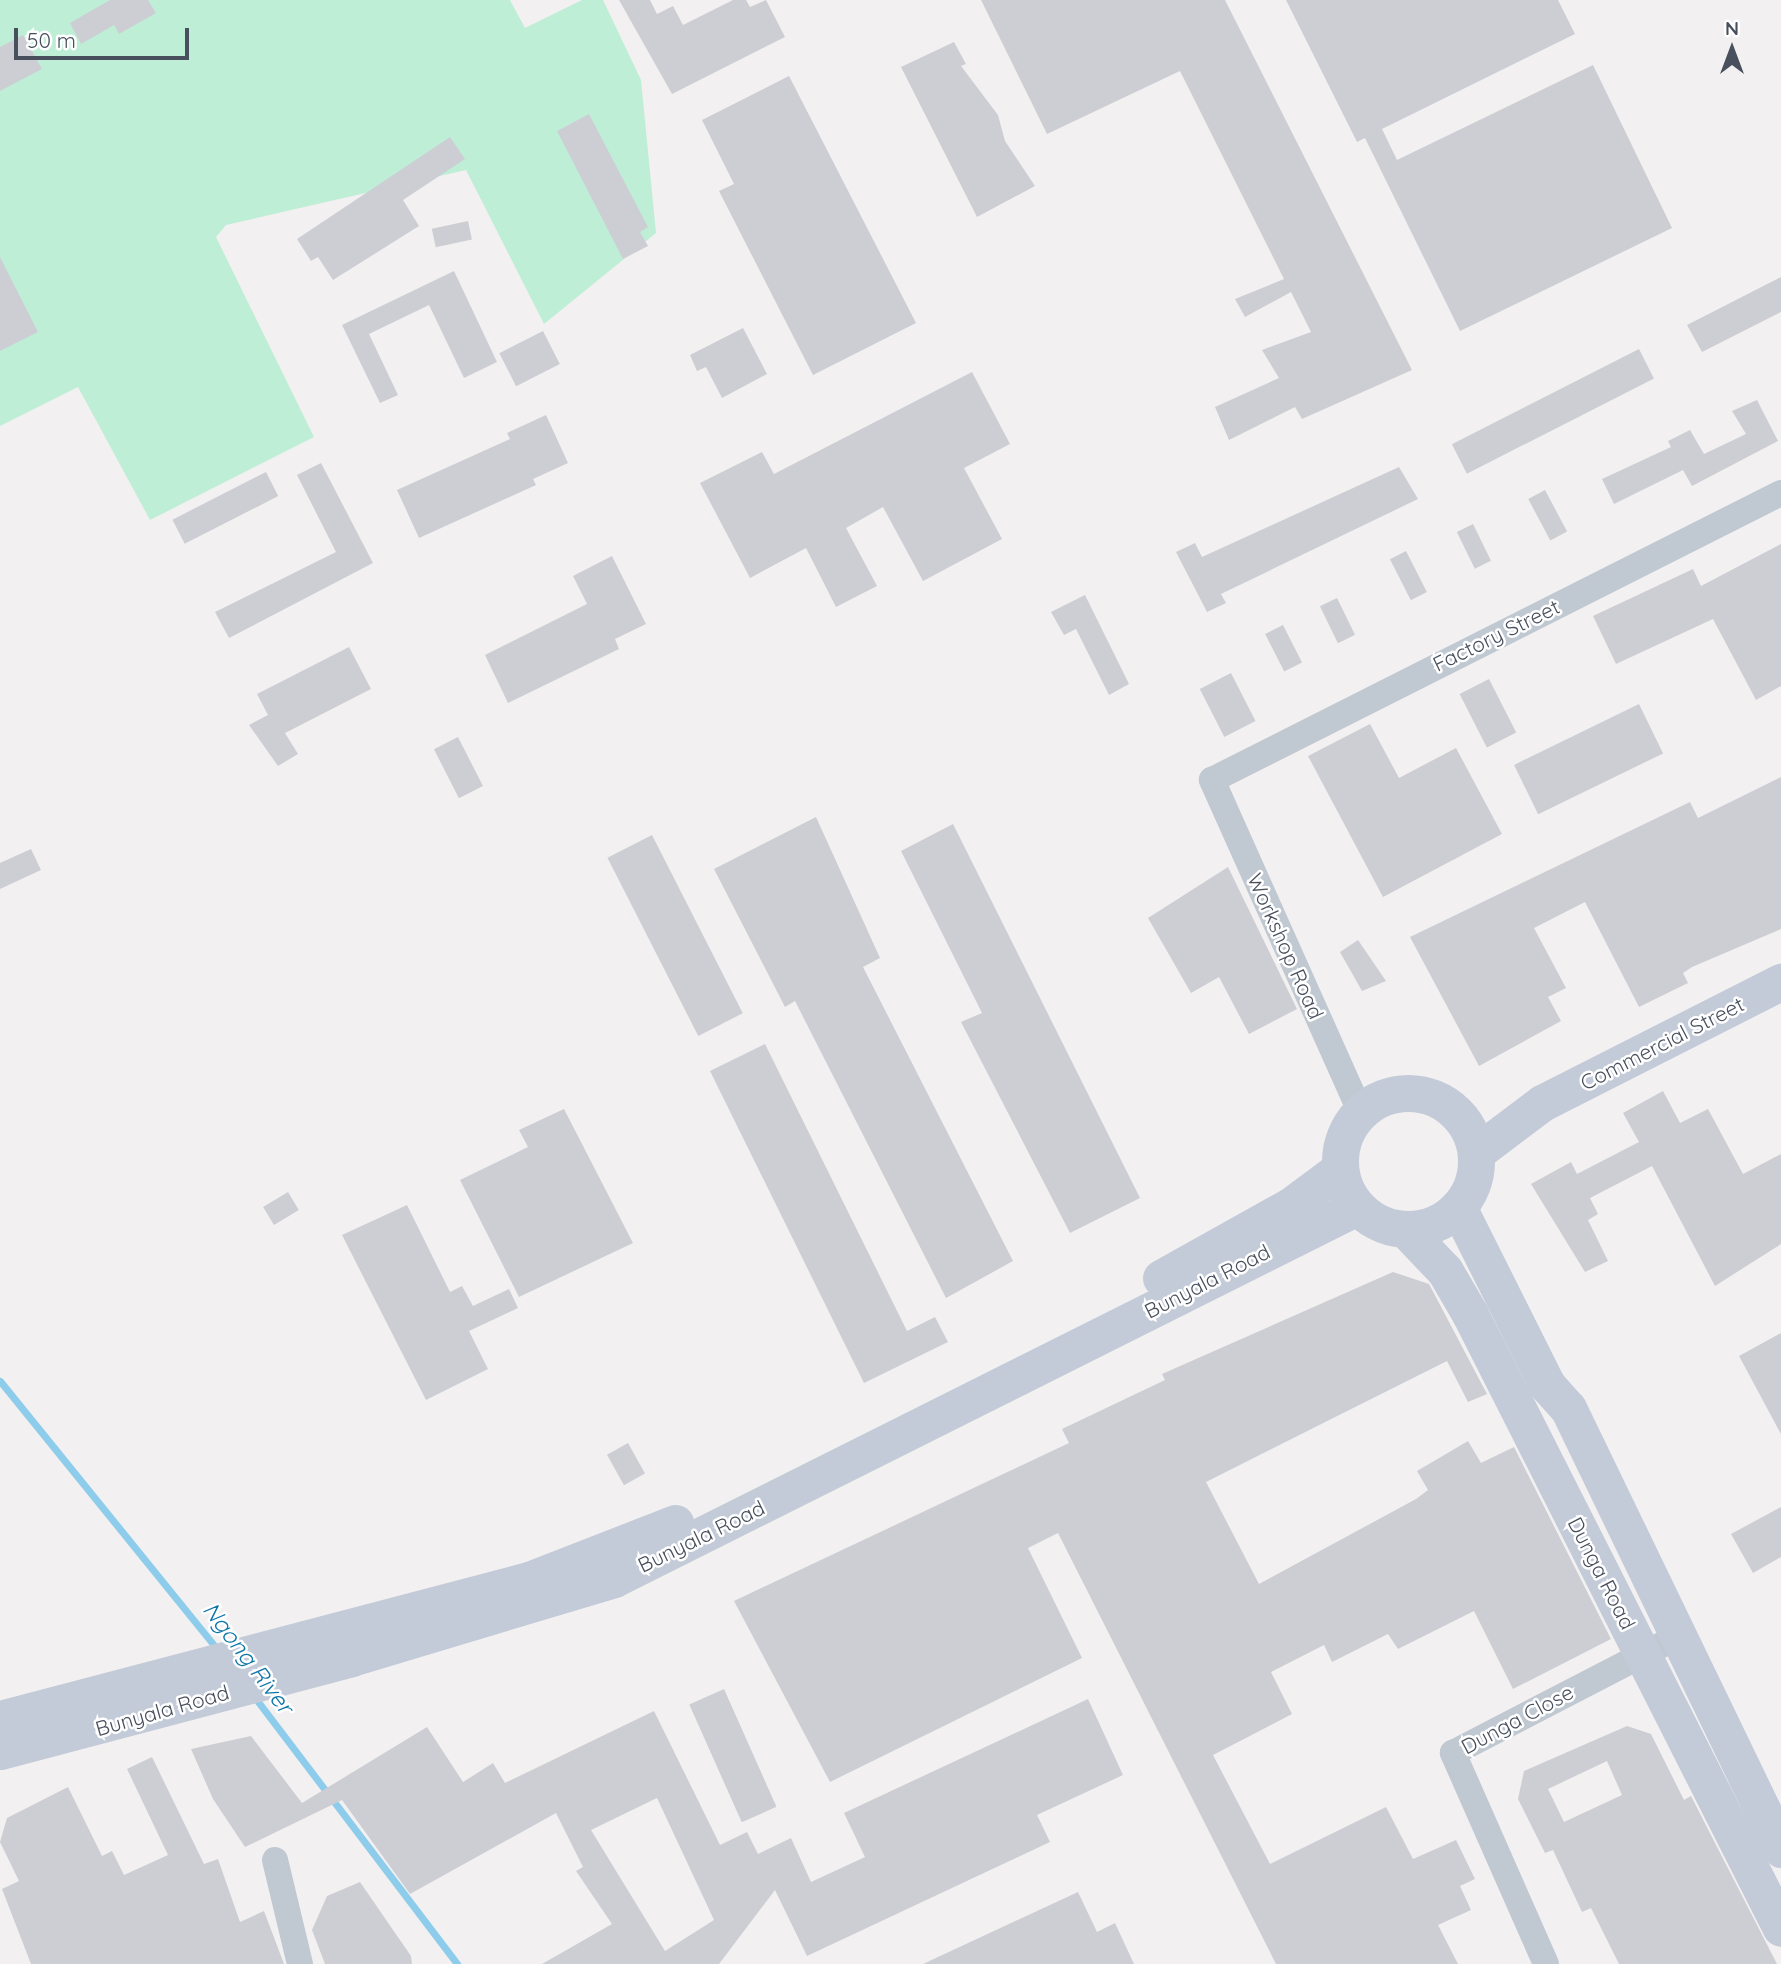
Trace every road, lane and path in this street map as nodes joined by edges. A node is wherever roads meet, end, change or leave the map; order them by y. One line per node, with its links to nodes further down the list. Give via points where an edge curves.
1 (1781, 493): 2 (street, Factory Street)
2 (1212, 780): 5 (street, Workshop Road)
3 (1781, 982): 4 (main road, Commercial Street)
4 (1542, 1103): 6 (main road, Commercial Street); 7 (main road, Commercial Street)
5 (1360, 1111): 6 (main road, via 1382,1097 1408,1092 1434,1097); 8 (main road, via 1347,1128)
6 (1456, 1111): 7 (main road)
7 (1476, 1152): 10 (main road, via 1470,1191)
8 (1340, 1170): 9 (main road); 13 (main road, Bunyala Road, via 1290,1206 1135,1293 602,1554 415,1612)
9 (1357, 1207): 11 (main road, via 1379,1223); 14 (main road, Bunyala Road, via 614,1579 351,1658)
10 (1458, 1207): 11 (main road, via 1434,1224); 12 (main road, Dunga Road, via 1547,1385 1568,1408)
11 (1405, 1229): 12 (main road, Dunga Road, via 1445,1271)
12 (1659, 1646): 15 (main road, Dunga Road); 17 (main road, Dunga Road); 19 (street, Dunga Close, via 1453,1752)
13 (0, 1718)
14 (0, 1751)
15 (1781, 1849)
16 (275, 1860): 18 (street)
17 (1781, 1928)
18 (300, 1964)
19 (1546, 1964)

